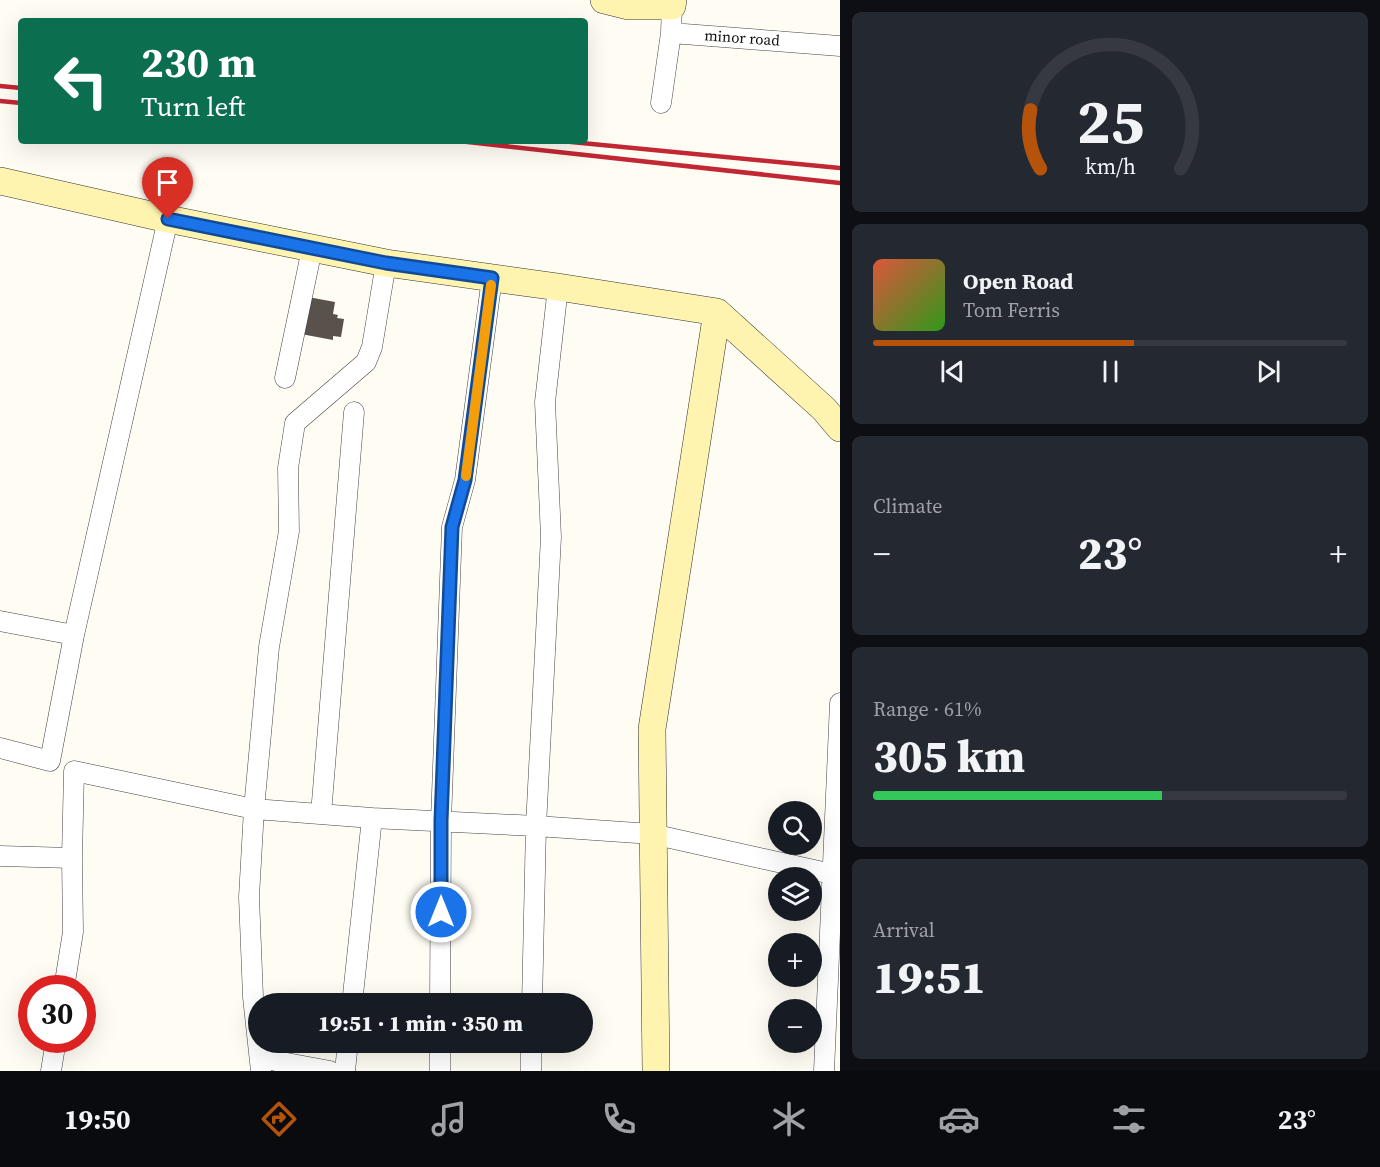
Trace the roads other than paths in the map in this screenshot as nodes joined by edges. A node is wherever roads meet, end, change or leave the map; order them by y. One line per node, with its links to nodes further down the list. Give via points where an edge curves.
1 (604, 0): 2 (street, via 628,6)
2 (675, 2): 3 (street)
3 (671, 33): 4 (street, minor road); 5 (street)
4 (840, 46)
5 (661, 103)
6 (0, 181): 7 (street)
7 (168, 219): 8 (street); 17 (street)
8 (312, 249): 9 (street); 13 (street)
9 (386, 263): 10 (street); 20 (street, via 366,362 295,423 288,468 289,531 269,648)
10 (492, 278): 11 (street); 23 (street, via 465,480 452,527)
11 (558, 287): 12 (street); 24 (street, via 545,402 551,537)
12 (717, 312): 15 (street, via 824,409); 25 (street, via 652,729)
13 (285, 378)
14 (354, 412): 21 (street)
15 (840, 429)
16 (0, 621): 17 (street)
17 (74, 635): 19 (street, via 50,761)
18 (840, 703): 28 (street)
19 (0, 748)
20 (254, 809): 21 (street); 27 (street, via 74,771); 37 (street, via 249,897)
21 (321, 814): 22 (street)
22 (372, 818): 23 (street); 30 (street)
23 (441, 821): 24 (street); 31 (street)
24 (536, 826): 25 (street); 32 (street)
25 (652, 834): 28 (street); 43 (street)
26 (0, 856): 27 (street)
27 (72, 858): 29 (street, via 73,932)
28 (832, 874): 44 (street)
29 (66, 975)
30 (353, 993)
31 (440, 993)
32 (532, 993)
33 (54, 1053): 38 (street)
34 (347, 1053): 40 (street)
35 (440, 1053): 41 (street)
36 (531, 1053): 42 (street)
37 (260, 1064): 39 (street)
38 (51, 1071)
39 (330, 1071)
40 (345, 1071)
41 (440, 1071)
42 (531, 1071)
43 (656, 1071)
44 (824, 1071)

